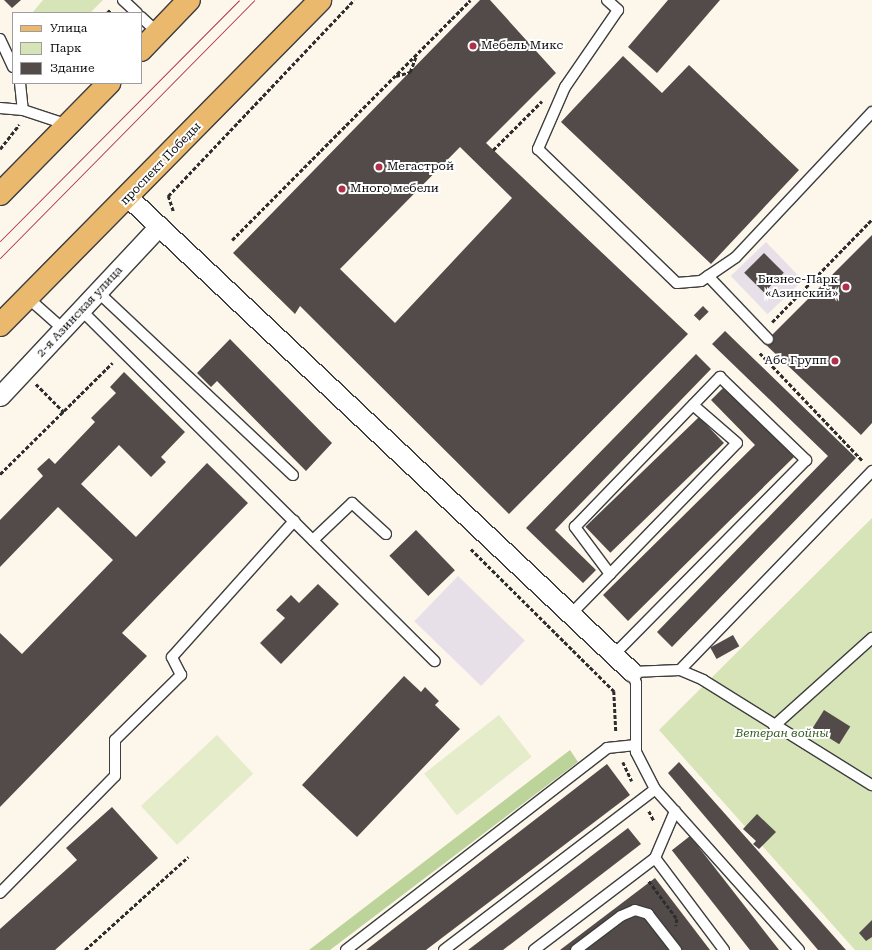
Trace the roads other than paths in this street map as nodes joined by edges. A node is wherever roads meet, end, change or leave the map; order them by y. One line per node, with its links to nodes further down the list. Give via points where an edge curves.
1 (123, 0): 5 (lane)
2 (189, 0): 7 (main road)
3 (320, 0): 18 (main road, проспект Победы)
4 (607, 0): 20 (lane, via 618,10 565,87 538,149 677,283 702,281)
5 (136, 12)
6 (142, 18): 7 (lane)
7 (158, 33): 9 (main road)
8 (0, 39): 10 (lane)
9 (142, 49)
10 (12, 65)
11 (20, 84): 14 (lane)
12 (108, 84): 16 (main road)
13 (0, 108): 14 (lane)
14 (23, 110): 16 (lane)
15 (872, 112): 20 (lane, via 736,257)
16 (68, 124): 17 (main road)
17 (0, 194)
18 (129, 198): 19 (street); 22 (main road, проспект Победы)
19 (163, 230): 21 (street, 2-я Азинская улица); 35 (street)
20 (708, 276): 26 (lane)
21 (99, 293): 23 (street, 2-я Азинская улица); 30 (lane)
22 (27, 297): 24 (main road, проспект Победы); 25 (lane)
23 (82, 311): 25 (street, 2-я Азинская улица); 31 (lane)
24 (0, 325)
25 (64, 330): 27 (street, 2-я Азинская улица)
26 (765, 336)
27 (0, 396)
28 (693, 405): 34 (lane, via 575,527); 34 (lane, via 737,443); 37 (lane, via 720,377 806,460)
29 (872, 471): 39 (lane)
30 (293, 475)
31 (294, 521): 33 (lane); 47 (lane, via 172,657 181,675 115,740 115,776)
32 (386, 534): 33 (lane, via 352,503)
33 (313, 540): 38 (lane)
34 (610, 574): 35 (lane)
35 (571, 614): 37 (street)
36 (872, 638): 41 (lane)
37 (614, 655): 40 (street)
38 (435, 661)
39 (680, 670): 40 (lane); 41 (lane)
40 (632, 672): 42 (lane, via 636,683)
41 (774, 726): 43 (lane)
42 (636, 745): 44 (lane, via 636,752); 48 (lane, via 607,748)
43 (872, 785)
44 (655, 789): 45 (lane); 49 (lane)
45 (675, 811): 46 (lane); 54 (lane)
46 (655, 858): 50 (lane); 53 (lane)
47 (0, 893)
48 (346, 950)
49 (444, 950)
50 (534, 950)
51 (576, 950): 52 (lane, via 621,916 635,910 648,914)
52 (676, 950)
53 (724, 950)
54 (799, 950)

